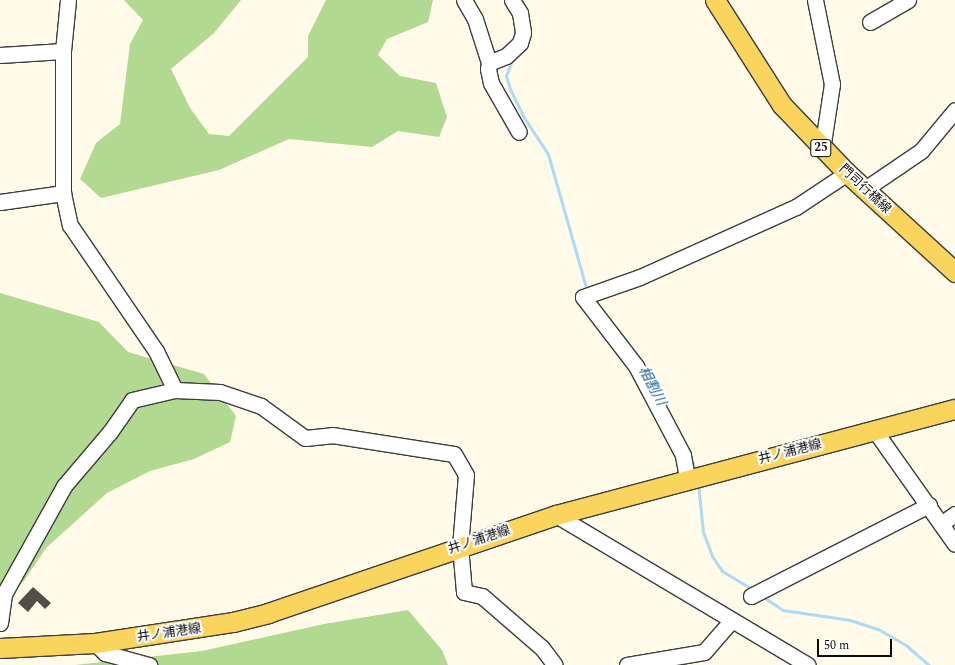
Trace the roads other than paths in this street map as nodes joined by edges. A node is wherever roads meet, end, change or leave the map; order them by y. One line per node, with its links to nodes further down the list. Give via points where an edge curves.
1 (68, 0): 8 (street)
2 (464, 0): 10 (street, via 475,19)
3 (512, 0): 10 (street, via 523,25 520,43 506,56)
4 (715, 0): 13 (main road, 門司行橋線 / 25, via 782,105)
5 (815, 0): 13 (street, via 832,84)
6 (908, 0): 7 (street)
7 (870, 22)
8 (63, 51): 9 (street); 16 (street)
9 (0, 55)
10 (490, 63): 12 (street, via 491,83)
11 (955, 110): 15 (street, via 921,152)
12 (519, 132)
13 (822, 148): 14 (main road, 門司行橋線 / 25)
14 (847, 173): 15 (main road, 門司行橋線 / 25); 22 (street, via 796,207 640,277 583,297 636,366 683,456)
15 (865, 189): 18 (main road, 門司行橋線 / 25)
16 (63, 194): 17 (street); 19 (street, via 70,225 156,351)
17 (0, 202)
18 (955, 272)
19 (175, 390): 28 (street, via 220,392 261,406 305,438 332,435 454,454 466,475); 31 (street, via 132,400 110,432 64,486 4,594)
20 (955, 409): 21 (main road, 井ノ浦港線)
21 (875, 431): 22 (main road, 井ノ浦港線); 23 (street)
22 (687, 478): 25 (main road, 井ノ浦港線)
23 (929, 505): 26 (street); 29 (street)
24 (955, 514): 26 (street)
25 (556, 515): 28 (main road, 井ノ浦港線); 30 (street)
26 (942, 524): 27 (street)
27 (955, 544)
28 (460, 546): 32 (main road, 井ノ浦港線, via 268,613 193,630); 37 (street, via 464,592 482,596 542,648)
29 (751, 596)
30 (731, 621): 34 (street, via 704,652); 35 (street)
31 (0, 623)
32 (94, 643): 33 (main road, 井ノ浦港線); 36 (street, via 105,653)
33 (0, 648)
34 (682, 661): 38 (street)
35 (805, 664)
36 (149, 665)
37 (555, 665)
38 (627, 665)

